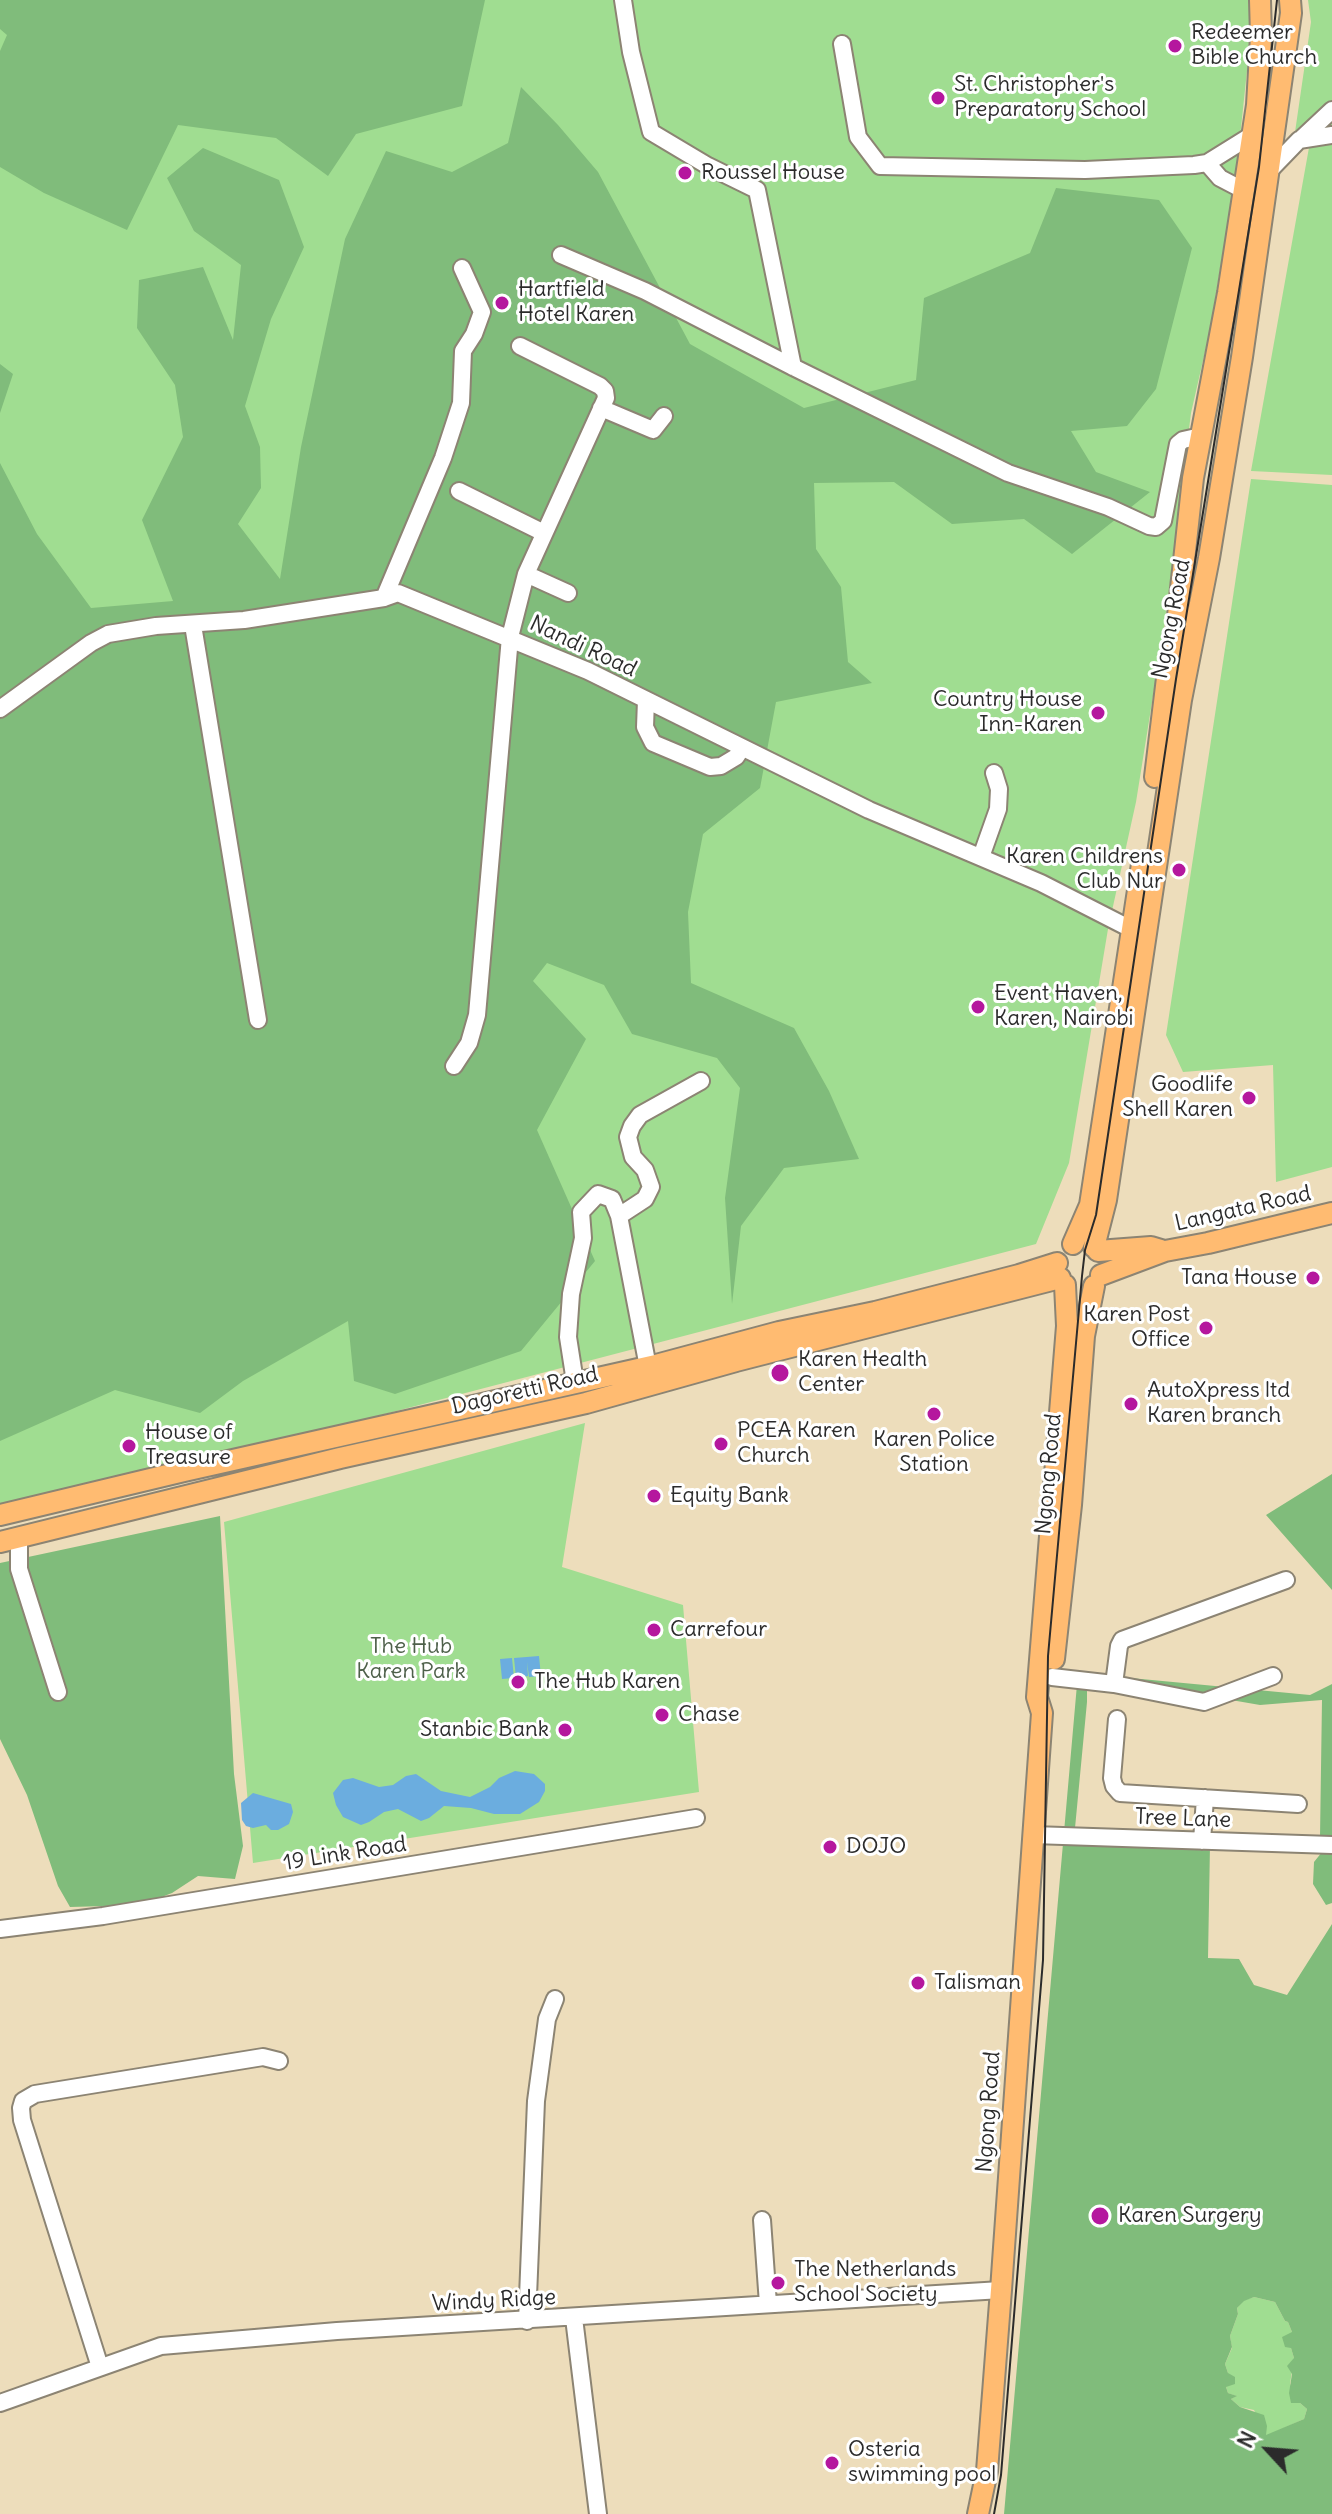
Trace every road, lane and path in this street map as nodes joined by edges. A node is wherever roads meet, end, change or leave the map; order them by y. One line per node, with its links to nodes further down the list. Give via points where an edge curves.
1 (623, 0): 15 (street, via 651,132 757,190)
2 (1260, 0): 6 (main road, Ngong Road)
3 (1290, 0): 10 (main road, Ngong Road)
4 (842, 44): 9 (street, via 858,137 880,166 1085,170)
5 (1332, 110): 8 (street)
6 (1252, 135): 9 (street); 11 (main road, Ngong Road)
7 (1332, 135): 8 (street)
8 (1299, 140): 10 (street)
9 (1207, 163): 11 (street, via 1220,178)
10 (1270, 170): 40 (main road, Ngong Road)
11 (1243, 190): 18 (main road, Ngong Road)
12 (561, 255): 15 (street, via 645,291)
13 (462, 268): 25 (street, via 482,312 463,351 461,403)
14 (520, 346): 16 (street, via 600,386 606,398)
15 (793, 367): 20 (street, via 1008,473)
16 (601, 408): 17 (street, via 653,430); 21 (street)
17 (664, 416)
18 (1201, 436): 20 (street, via 1178,444 1165,514); 22 (main road, Ngong Road)
19 (459, 491): 21 (street)
20 (1156, 527): 22 (street)
21 (544, 533): 23 (street)
22 (1186, 539): 33 (main road, Ngong Road)
23 (526, 574): 24 (street); 27 (street)
24 (568, 593)
25 (384, 598): 26 (street, Nandi Road); 27 (street, Nandi Road, via 398,593)
26 (193, 625): 29 (street, Nandi Road, via 100,637); 34 (street)
27 (510, 637): 28 (street, Nandi Road); 35 (street, via 477,1015 469,1043)
28 (646, 700): 30 (street, Nandi Road); 30 (street, via 645,727 653,743 710,767 721,766)
29 (0, 709)
30 (742, 748): 32 (street, Nandi Road)
31 (994, 773): 32 (street, via 998,809)
32 (981, 857): 33 (street, Nandi Road)
33 (1131, 929): 39 (main road, Ngong Road, via 1090,1205)
34 (258, 1020)
35 (454, 1066)
36 (701, 1081): 38 (street, via 640,1115 632,1126 628,1137 633,1157 651,1187 645,1199)
37 (1332, 1213): 41 (main road, Langata Road)
38 (619, 1216): 44 (street); 45 (street, via 612,1199 598,1194 581,1212 583,1238 568,1337)
39 (1073, 1244): 40 (main road); 42 (main road, via 1063,1250)
40 (1096, 1249): 41 (main road); 43 (main road, via 1103,1265)
41 (1165, 1251): 43 (main road)
42 (1060, 1275): 43 (main road, via 1079,1290); 44 (main road, Dagoretti Road, via 1030,1272); 47 (main road, Dagoretti Road, via 586,1403); 48 (main road, Ngong Road, via 1067,1326)
43 (1098, 1280): 48 (main road, Ngong Road, via 1084,1336)
44 (648, 1367): 45 (main road, Dagoretti Road)
45 (575, 1382): 46 (main road, Dagoretti Road)
46 (0, 1515)
47 (10, 1540): 53 (street)
48 (1057, 1564): 51 (main road, Ngong Road); 54 (main road, Ngong Road, via 1037,1697)
49 (1286, 1580): 52 (street, via 1122,1640)
50 (1273, 1676): 52 (street, via 1204,1702)
51 (1052, 1677): 52 (street); 54 (main road, Ngong Road)
52 (1114, 1684)
53 (58, 1692)
54 (1042, 1713): 59 (main road, Ngong Road)
55 (1117, 1719): 56 (street, via 1112,1778 1120,1793)
56 (1205, 1798): 57 (street); 60 (street)
57 (1298, 1804)
58 (696, 1818): 62 (street, 19 Link Road)
59 (1033, 1835): 60 (street, Tree Lane); 66 (main road, Ngong Road)
60 (1202, 1841): 61 (street, Tree Lane)
61 (1332, 1845)
62 (0, 1929)
63 (555, 1999): 69 (street, via 547,2019 536,2101)
64 (279, 2061): 70 (street, via 263,2057 35,2094 23,2101 22,2120)
65 (762, 2220): 67 (street)
66 (1001, 2290): 67 (street, Windy Ridge); 73 (main road, Ngong Road, via 987,2471)
67 (768, 2304): 68 (street, Windy Ridge)
68 (574, 2318): 69 (street, Windy Ridge); 72 (street)
69 (527, 2321): 70 (street, Windy Ridge, via 196,2342 161,2346)
70 (100, 2367): 71 (street, Windy Ridge)
71 (0, 2403)
72 (598, 2514)
73 (978, 2514)

